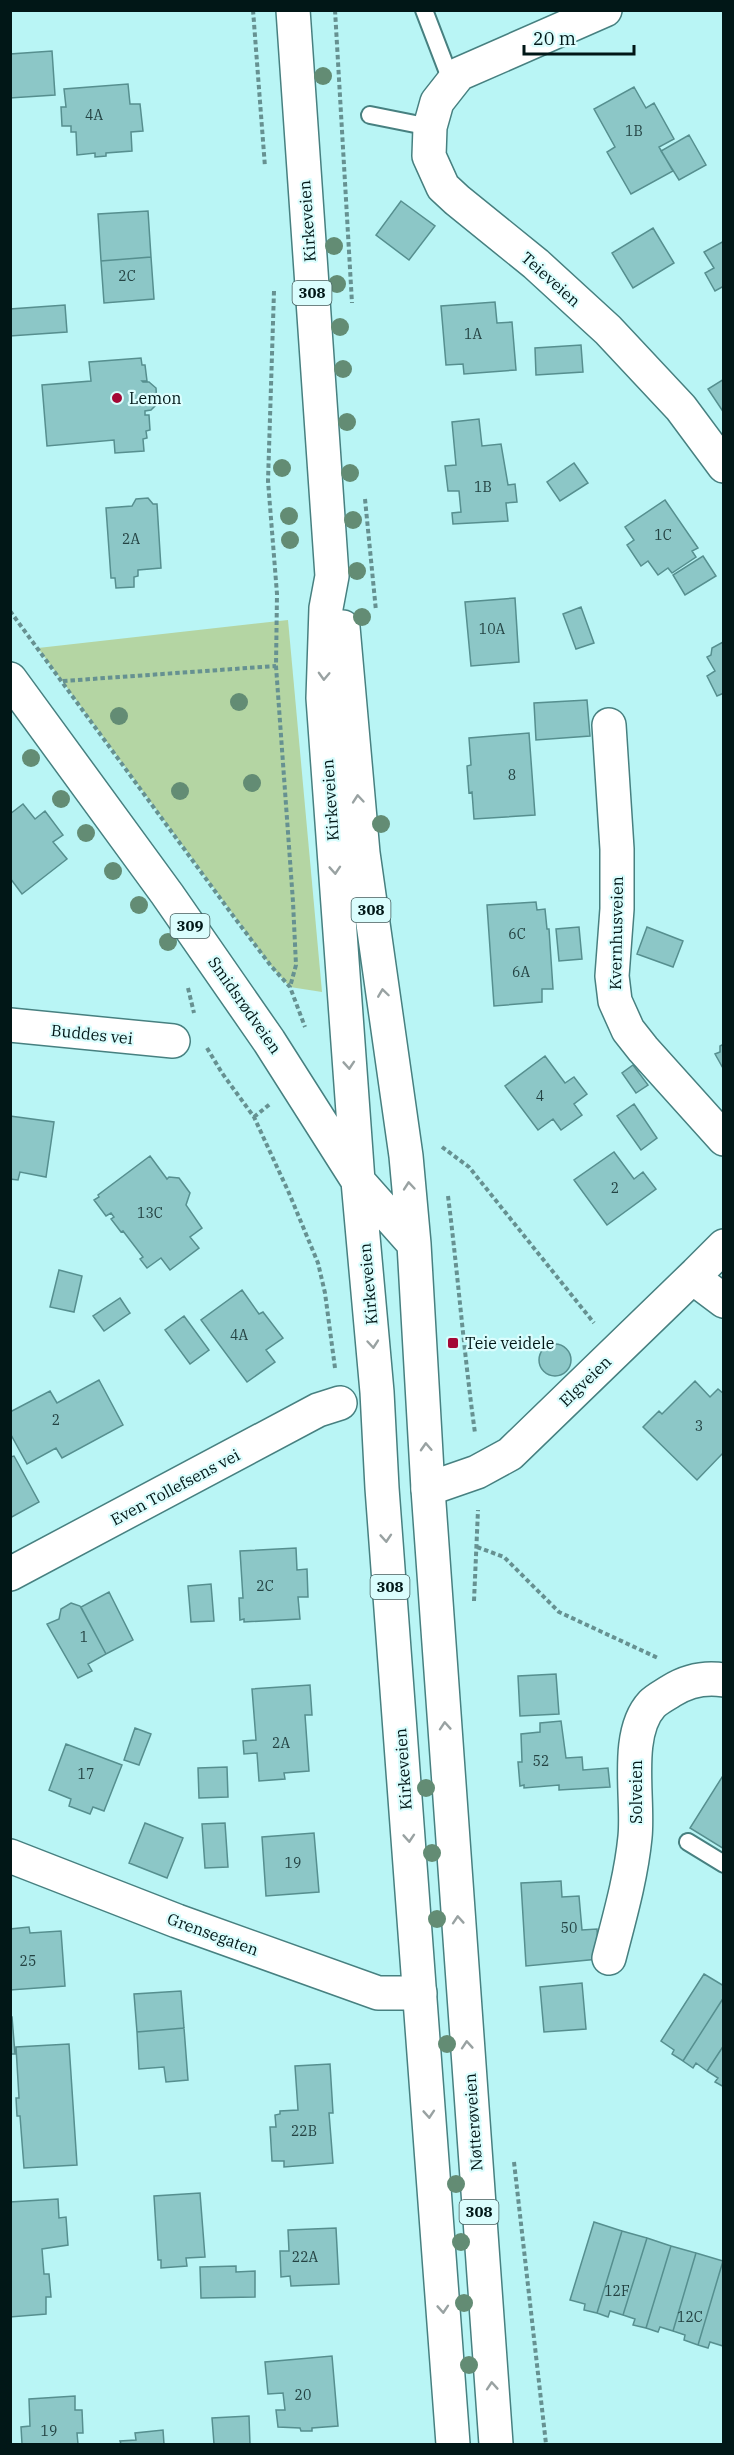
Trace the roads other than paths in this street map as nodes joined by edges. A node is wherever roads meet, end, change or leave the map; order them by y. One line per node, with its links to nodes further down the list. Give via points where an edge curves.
1 (293, 10): 8 (main road, Kirkeveien / 308)
2 (424, 10): 4 (lane)
3 (605, 10): 4 (main road, via 459,74)
4 (452, 83): 6 (main road, Teieveien, via 437,102)
5 (370, 115): 6 (lane)
6 (430, 127): 7 (main road, Teieveien, via 429,156 443,187 608,330 681,408)
7 (723, 466)
8 (332, 576): 14 (main road, Kirkeveien / 308, one-way to 14, via 326,608 323,698); 15 (main road, Kirkeveien / 308, one-way to 8, via 406,1155 363,853 342,607)
9 (10, 679): 14 (main road, Smidsrødveien / 309, via 220,969)
10 (609, 725): 13 (main road, Kvernhusveien, via 617,849 612,976 615,1000 638,1043)
11 (10, 1025): 12 (main road, Buddes vei)
12 (187, 1040)
13 (723, 1139)
14 (358, 1181): 15 (main road, Smidsrødveien / 309); 28 (main road, Kirkeveien / 308, one-way to 28)
15 (414, 1244): 20 (main road, Kirkeveien / 308, one-way to 15)
16 (723, 1246): 17 (main road)
17 (697, 1273): 18 (main road, via 704,1286); 20 (main road, Elgveien, via 510,1454 477,1472)
18 (723, 1301)
19 (340, 1403): 21 (main road, Even Tollefsens vei, via 318,1410)
20 (428, 1489): 27 (main road, Kirkeveien / 308, one-way to 20)
21 (10, 1574)
22 (713, 1680): 26 (main road, Solveien, via 678,1687 652,1704 638,1731 635,1840)
23 (688, 1842): 25 (lane)
24 (10, 1856): 28 (main road, Grensegaten, via 378,1993)
25 (723, 1864)
26 (609, 1958)
27 (462, 1979): 30 (main road, Nøtterøveien / 308, one-way to 27)
28 (420, 1993): 29 (main road, 308, one-way to 29)
29 (453, 2445)
30 (496, 2445)

